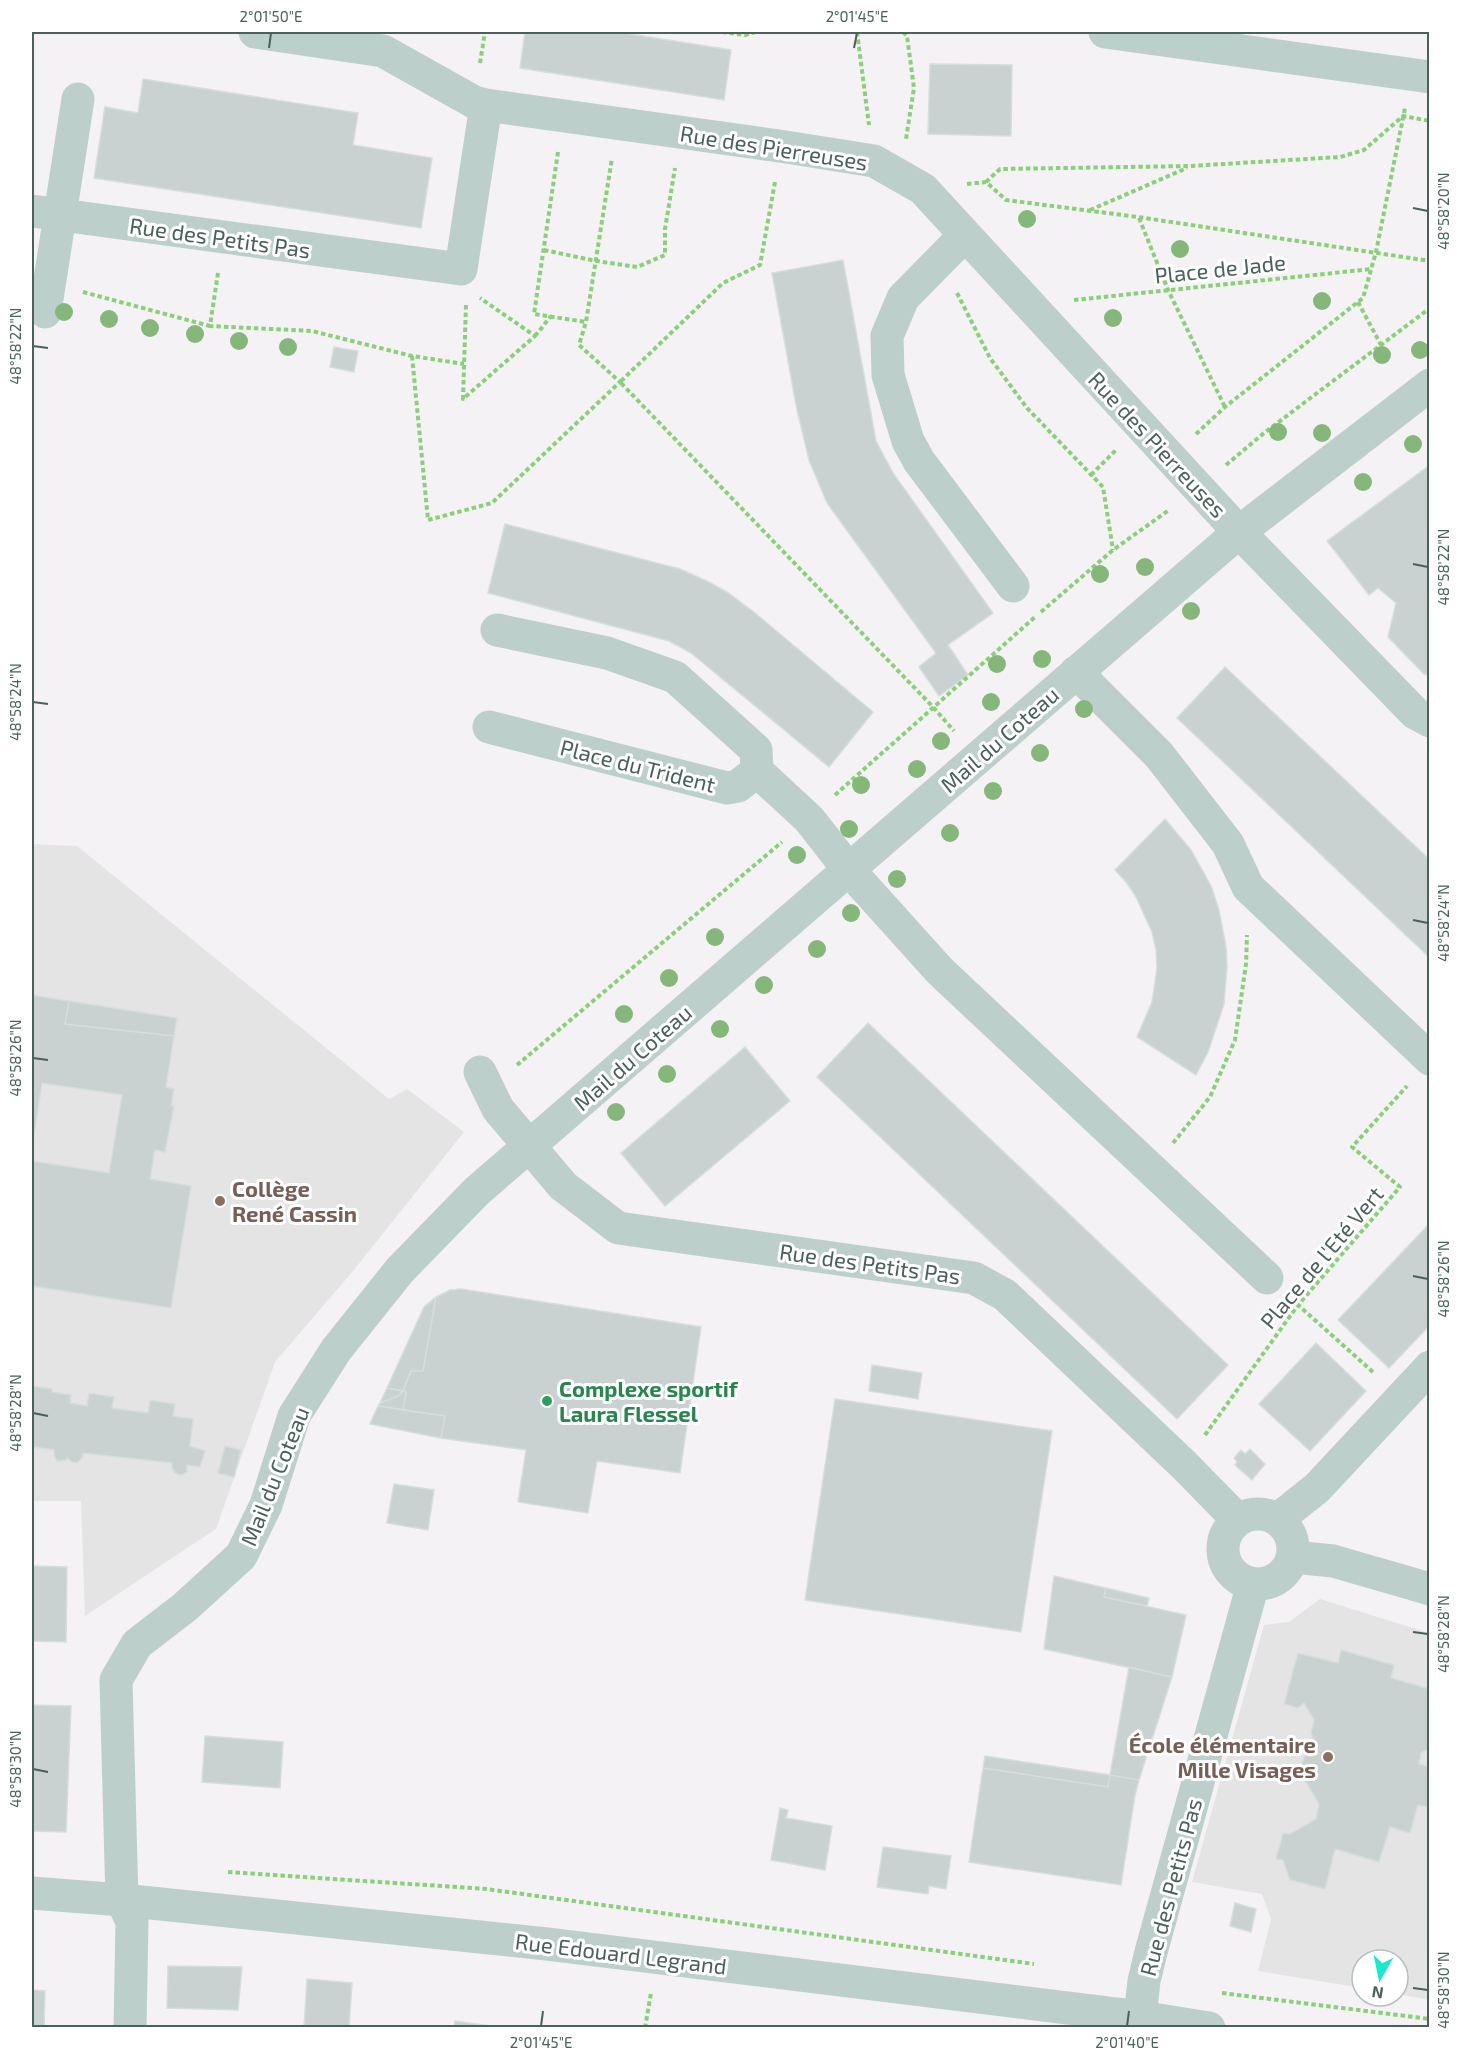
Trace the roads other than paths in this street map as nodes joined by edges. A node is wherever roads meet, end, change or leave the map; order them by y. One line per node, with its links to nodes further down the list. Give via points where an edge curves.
1 (255, 32): 6 (street, Rue des Pierreuses, via 382,51)
2 (1105, 32): 3 (street)
3 (1284, 44): 4 (street)
4 (1421, 76)
5 (78, 99): 7 (street)
6 (486, 105): 7 (street, Rue des Petits Pas, via 461,269); 8 (street, Rue des Pierreuses, via 786,147 887,168 923,189)
7 (45, 213): 9 (street)
8 (965, 235): 11 (street, Rue des Pierreuses); 12 (street, via 903,298 886,336 888,375 908,441 919,461)
9 (45, 312)
10 (1430, 385): 11 (street, Mail du Coteau)
11 (1239, 532): 14 (street, Mail du Coteau); 15 (street, Rue des Pierreuses, via 1415,713)
12 (1013, 586)
13 (497, 630): 17 (street, via 606,653 675,677 756,750)
14 (1076, 672): 18 (street, Mail du Coteau); 19 (street, via 1159,755 1228,844 1248,887)
15 (1430, 721)
16 (489, 728): 17 (street, Place du Trident, via 727,788 738,786)
17 (757, 771): 18 (street, via 809,819)
18 (849, 870): 21 (street, Mail du Coteau); 22 (street, via 940,971)
19 (1422, 1068)
20 (485, 1081): 21 (street, Rue des Petits Pas, via 498,1109)
21 (529, 1146): 25 (street, Rue des Petits Pas, via 563,1186 618,1228 974,1278 1005,1295); 30 (street, Mail du Coteau, via 477,1191 400,1270 336,1350 294,1416 266,1505 241,1556 186,1607 137,1644 116,1680)
22 (1267, 1278)
23 (1430, 1367): 24 (street, via 1317,1488)
24 (1278, 1519): 25 (street, via 1252,1514); 26 (street, via 1288,1529)
25 (1238, 1520): 27 (street, via 1223,1545 1225,1563 1236,1577)
26 (1293, 1557): 27 (street, via 1278,1578); 28 (street, via 1333,1561)
27 (1253, 1584): 31 (street, Rue des Petits Pas, via 1151,1952)
28 (1430, 1589)
29 (32, 1893): 30 (street, Rue Edouard Legrand)
30 (122, 1900): 31 (street, Rue Edouard Legrand, via 547,1944); 32 (street, Mail du Coteau, via 132,1922)
31 (1140, 2017): 33 (street, Rue Edouard Legrand)
32 (130, 2028)
33 (1209, 2028)

